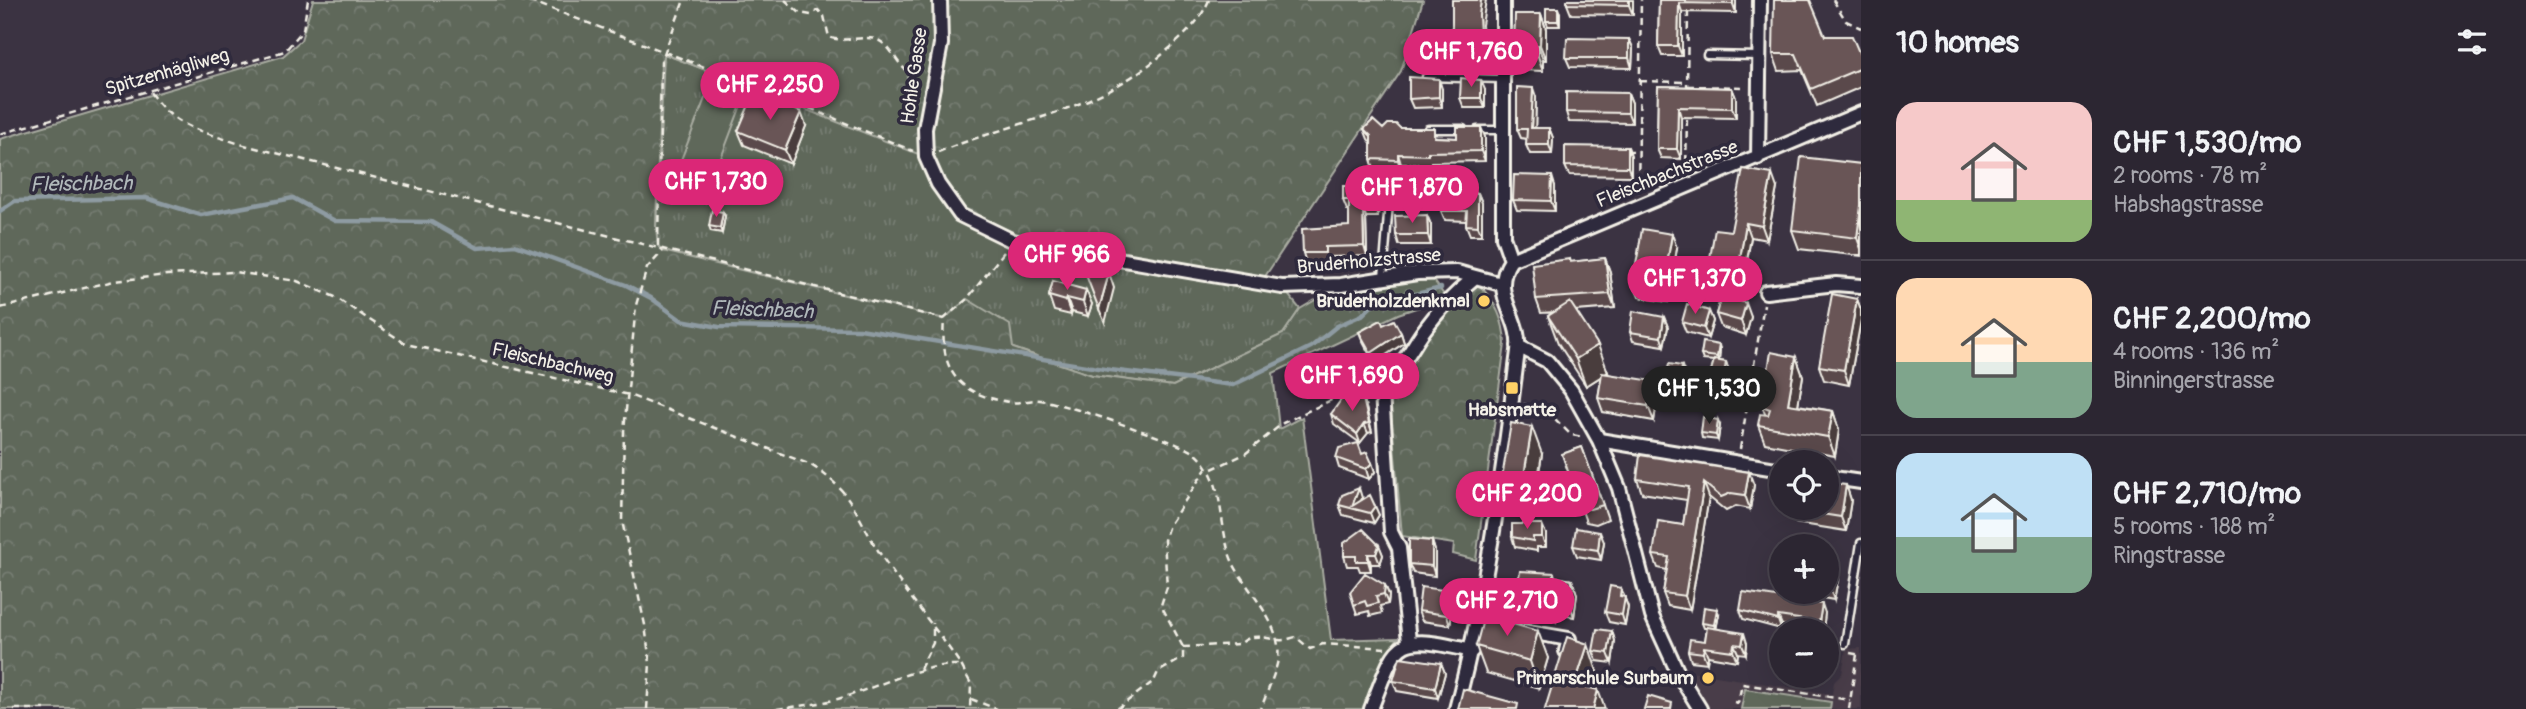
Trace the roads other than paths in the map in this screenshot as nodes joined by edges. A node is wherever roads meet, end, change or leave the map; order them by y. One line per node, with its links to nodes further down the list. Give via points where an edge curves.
1 (940, 0): 13 (street, Hohle Gasse, via 941,44 925,129 926,157 960,215)
2 (1503, 0): 7 (street)
3 (1760, 0): 5 (street)
4 (1707, 55): 5 (lane)
5 (1759, 56): 11 (street)
6 (1426, 77): 7 (lane)
7 (1503, 79): 10 (street)
8 (1861, 113): 11 (street, Fleischbachstrasse)
9 (1413, 128): 10 (lane)
10 (1503, 130): 14 (street, via 1503,237)
11 (1758, 158): 14 (street, Fleischbachstrasse)
12 (1389, 202): 15 (lane)
13 (1013, 241): 15 (street, Bruderholzstrasse, via 1282,287)
14 (1511, 260): 17 (street)
15 (1383, 278): 16 (street, Bruderholzstrasse, via 1457,272)
16 (1474, 278): 17 (street, Bruderholzstrasse); 27 (street, via 1426,327 1403,365 1381,377 1391,532 1399,548)
17 (1501, 284): 20 (street)
18 (1861, 286): 19 (street, via 1836,284)
19 (1766, 292)
20 (1518, 346): 21 (street, via 1547,361 1571,390); 26 (street)
21 (1599, 440): 22 (street); 33 (street, via 1619,488 1652,616)
22 (1769, 468)
23 (1839, 479): 24 (street)
24 (1861, 482)
25 (1861, 543): 28 (lane)
26 (1491, 624): 29 (street); 30 (street, via 1569,639)
27 (1409, 641): 29 (street); 31 (street, via 1395,650)
28 (1845, 644)
29 (1472, 650): 32 (street)
30 (1563, 663)
31 (1371, 709)
32 (1456, 709)
33 (1700, 709)

